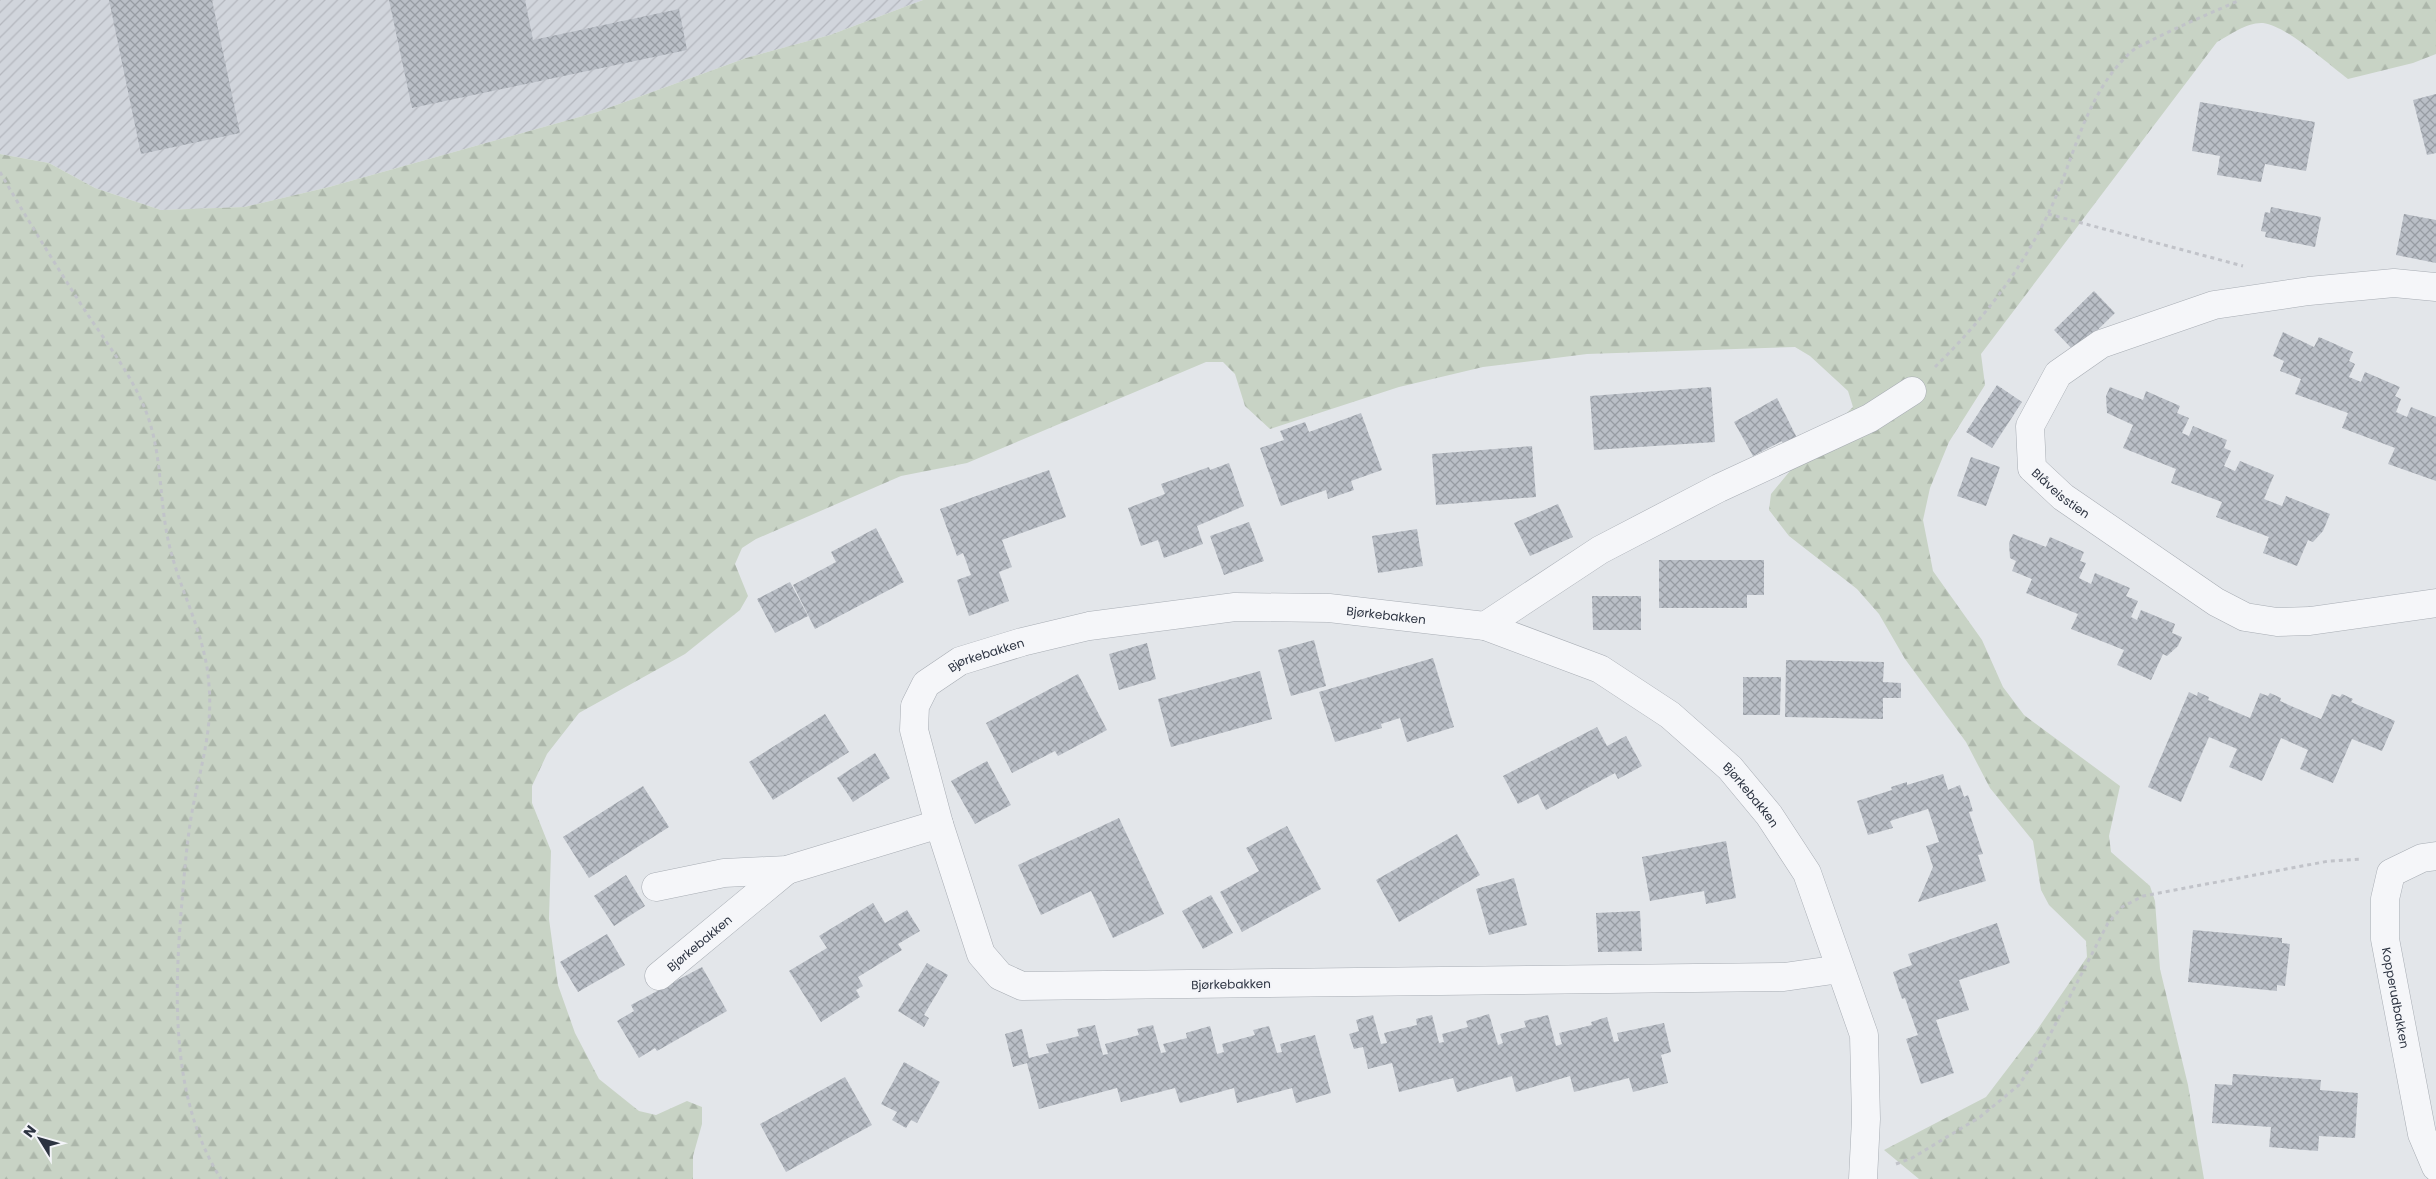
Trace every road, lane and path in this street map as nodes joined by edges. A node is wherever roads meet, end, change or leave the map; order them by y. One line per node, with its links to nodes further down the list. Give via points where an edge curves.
1 (2240, 0): 3 (path, via 2132,51 2102,84)
2 (0, 172): 18 (path, via 121,364 149,418 166,536 197,626 209,683 210,709 207,745 192,812 184,871 176,1014 191,1105 204,1147)
3 (2048, 214): 4 (path); 6 (path, via 2012,278 1968,334)
4 (2246, 266)
5 (2436, 287): 7 (street, Blåveisstien, via 2394,283 2309,291 2214,306 2101,344 2058,374 2030,426 2032,468 2063,497 2216,602 2246,617 2277,622 2310,622)
6 (1912, 391): 8 (street, via 1870,418 1719,488 1600,550)
7 (2436, 603)
8 (1485, 626): 9 (street, Bjørkebakken, via 1329,608 1235,607 1089,626 960,661 926,684 915,706 914,730); 14 (street, Bjørkebakken, via 1600,669 1670,715 1730,768 1769,815 1807,874)
9 (939, 824): 12 (street, Bjørkebakken); 14 (street, Bjørkebakken, via 981,954 1000,976 1022,986 1774,977)
10 (2436, 856): 16 (street, Kopperudbakken, via 2422,858 2391,873 2385,899 2385,939 2422,1134)
11 (2367, 859): 17 (path, via 2329,861 2143,896 2122,907 2108,923 2043,1048 2019,1085 1980,1117 1929,1148)
12 (787, 870): 13 (street, Bjørkebakken, via 724,873); 15 (street, Bjørkebakken)
13 (656, 887)
14 (1840, 969): 17 (street, Bjørkebakken, via 1864,1035)
15 (659, 976)
16 (2436, 1167)
17 (1864, 1178)
18 (221, 1179)

